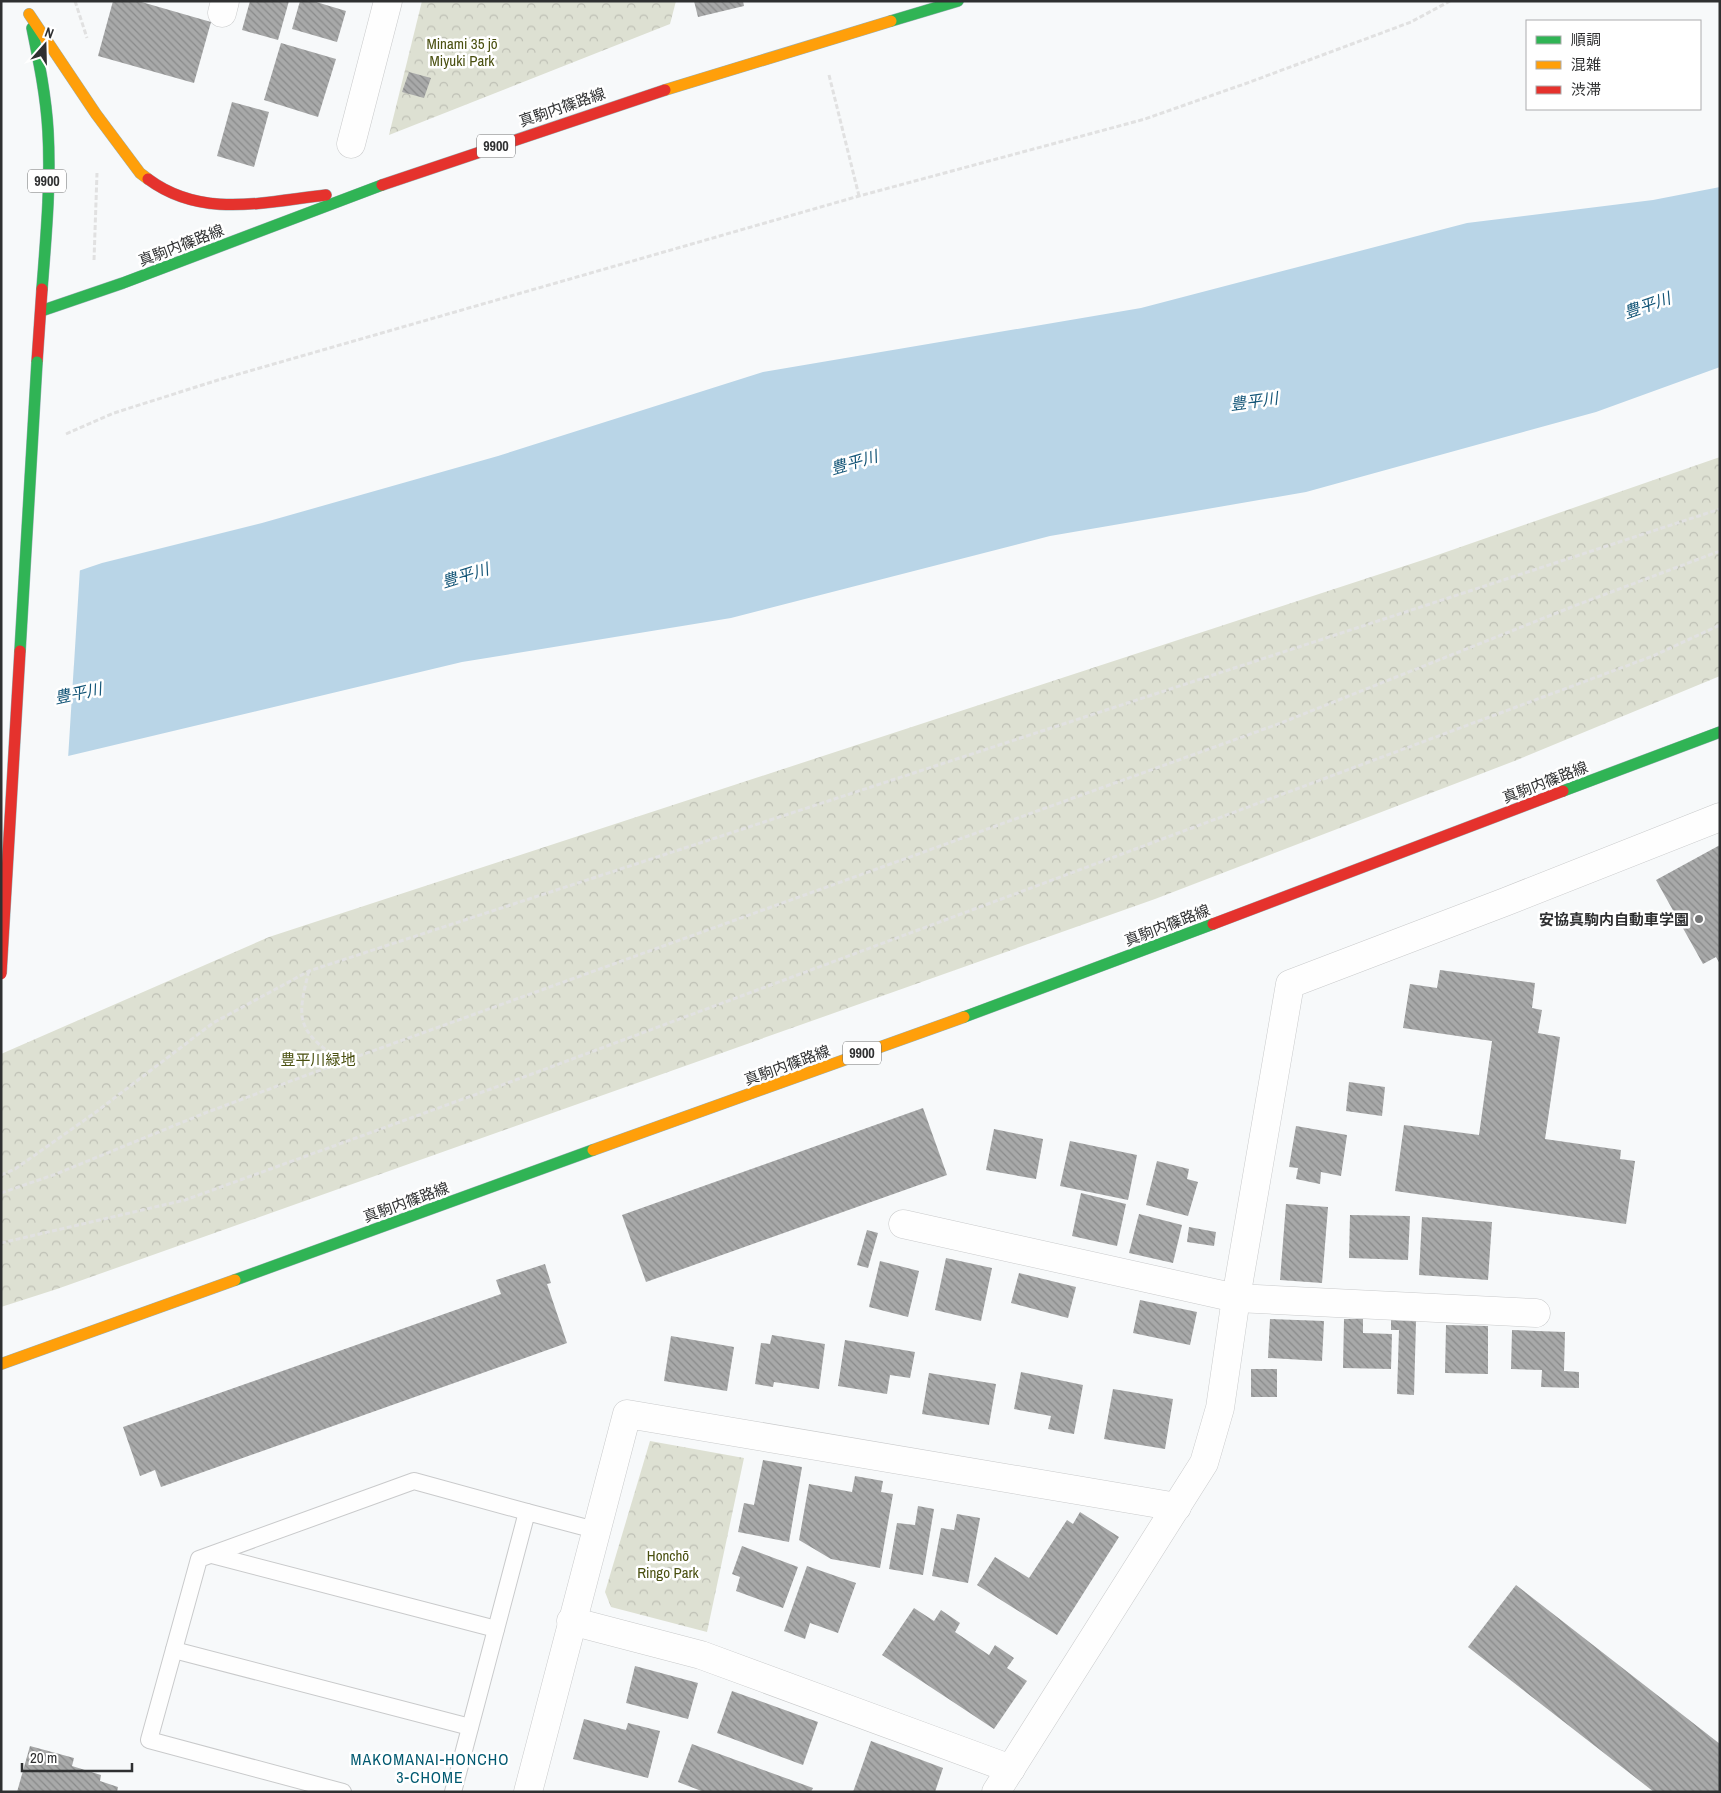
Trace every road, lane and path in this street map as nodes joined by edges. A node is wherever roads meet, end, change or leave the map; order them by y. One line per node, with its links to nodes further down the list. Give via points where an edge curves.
1 (25, 1): 6 (main road, 9900)
2 (75, 1): 7 (path)
3 (388, 1): 9 (street)
4 (958, 1): 11 (main road, 真駒内篠路線 / 9900, via 647,94)
5 (1450, 1): 12 (path, via 1411,22 1145,119)
6 (29, 14): 11 (main road, via 140,173 162,190 193,202 232,206); 14 (main road, 9900, via 41,70 48,131)
7 (88, 47)
8 (829, 72): 12 (path)
9 (351, 144)
10 (97, 170): 13 (path)
11 (365, 191): 14 (main road, 真駒内篠路線 / 9900, via 92,294)
12 (859, 196): 15 (path, via 218,380 114,413)
13 (94, 263)
14 (41, 310): 22 (main road, 9900, bridge)
15 (62, 435)
16 (1720, 509): 21 (path)
17 (1720, 551): 23 (path, via 1281,723)
18 (1720, 625): 27 (path, via 1616,670 185,1200)
19 (1720, 732): 30 (main road, 真駒内篠路線 / 9900, via 1028,994)
20 (1720, 816): 28 (street, via 1290,984)
21 (309, 970): 23 (path, via 300,1011 303,1025 316,1044); 24 (path, via 213,1023 96,1112 15,1169)
22 (1, 974)
23 (342, 1062): 25 (path)
24 (1, 1175)
25 (1, 1193)
26 (903, 1224): 28 (street)
27 (1, 1243)
28 (1236, 1298): 29 (street); 31 (street, via 1220,1408 1204,1463)
29 (1536, 1313)
30 (1, 1364)
31 (1177, 1507): 33 (street, via 627,1414); 39 (street)
32 (528, 1512): 33 (lane); 34 (lane, via 414,1481); 36 (lane)
33 (596, 1530): 35 (street)
34 (212, 1555): 36 (lane); 37 (lane, via 199,1559)
35 (571, 1621): 39 (street, via 701,1655); 42 (street)
36 (496, 1629): 38 (lane)
37 (174, 1650): 38 (lane); 40 (lane, via 149,1740)
38 (470, 1727): 41 (lane)
39 (1011, 1769): 43 (street)
40 (343, 1792)
41 (453, 1792)
42 (528, 1792)
43 (996, 1792)

